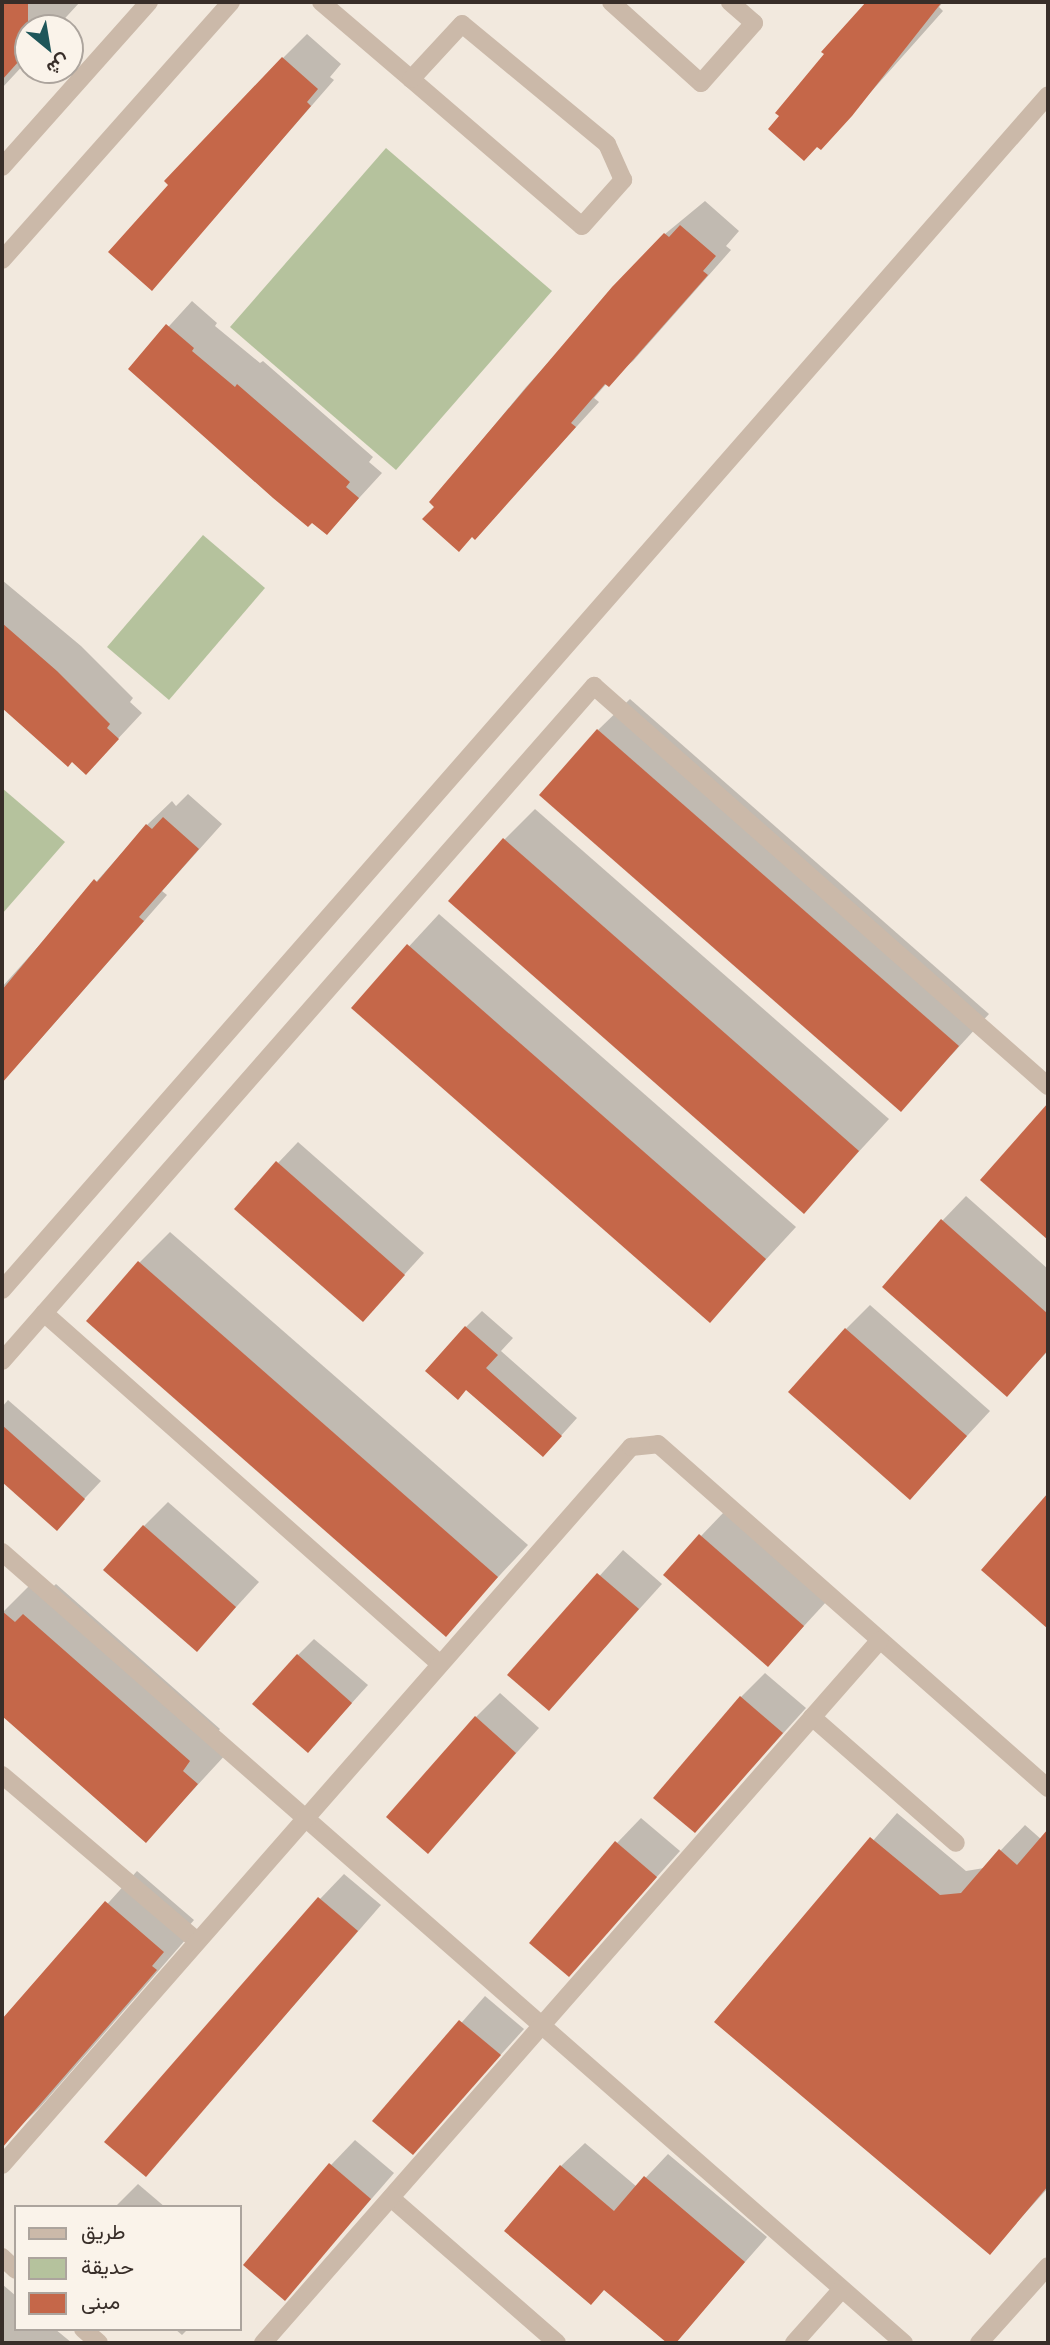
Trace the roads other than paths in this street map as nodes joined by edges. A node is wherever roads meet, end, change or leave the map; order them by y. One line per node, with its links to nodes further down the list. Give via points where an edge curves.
1 (149, 2): 8 (lane)
2 (231, 2): 9 (lane)
3 (321, 2): 6 (lane)
4 (611, 2): 5 (lane, via 701,83 754,23)
5 (730, 2)
6 (411, 79): 6 (lane, via 462,24 607,144 623,180 582,226)
7 (1048, 95): 11 (lane)
8 (2, 167)
9 (2, 260)
10 (1048, 1086): 12 (lane, via 594,686)
11 (2, 1290)
12 (44, 1313): 13 (lane); 16 (lane)
13 (2, 1361)
14 (2, 1552): 20 (lane)
15 (880, 1640): 16 (lane, via 658,1444 631,1447 607,1470); 17 (lane); 19 (lane)
16 (439, 1663): 20 (lane)
17 (812, 1717): 21 (lane); 23 (lane)
18 (2, 1775): 22 (lane)
19 (1048, 1788)
20 (305, 1818): 22 (lane); 23 (lane)
21 (956, 1843)
22 (197, 1941): 24 (lane)
23 (542, 2025): 25 (lane); 27 (lane)
24 (2, 2165)
25 (391, 2198): 30 (lane); 31 (lane)
26 (1048, 2266): 34 (lane)
27 (842, 2289): 32 (lane); 33 (lane)
28 (85, 2331): 29 (lane)
29 (99, 2343)
30 (263, 2343)
31 (557, 2343)
32 (794, 2343)
33 (904, 2343)
34 (979, 2343)

